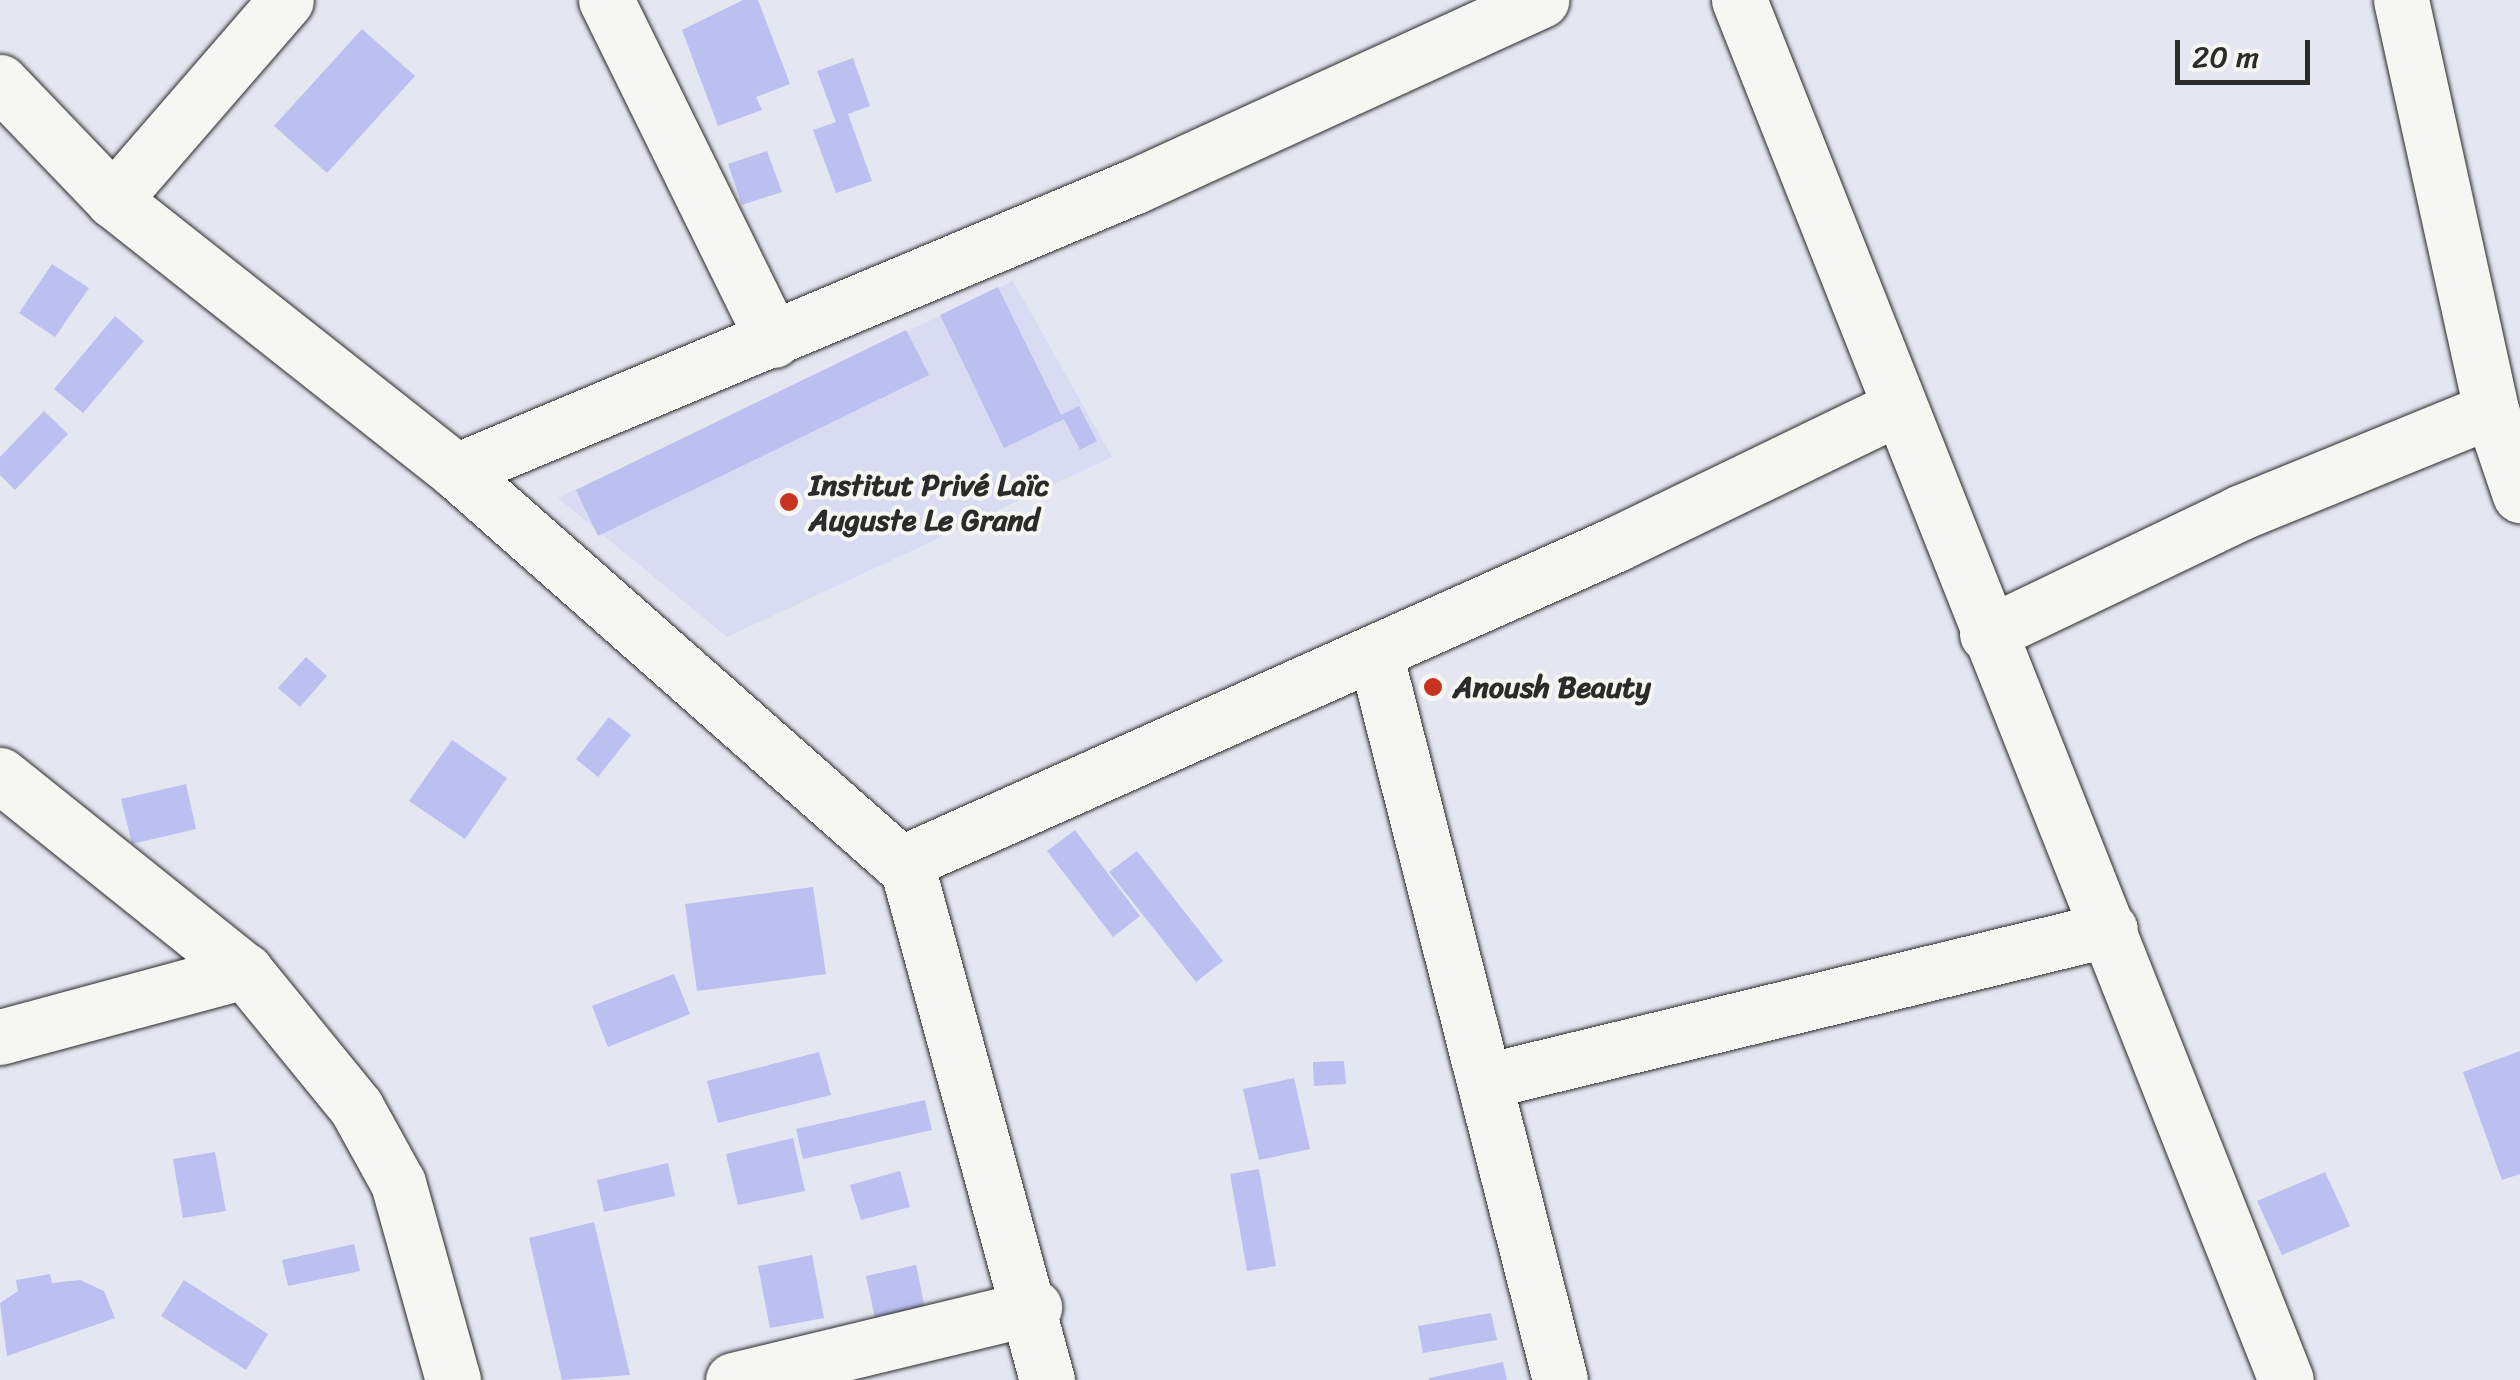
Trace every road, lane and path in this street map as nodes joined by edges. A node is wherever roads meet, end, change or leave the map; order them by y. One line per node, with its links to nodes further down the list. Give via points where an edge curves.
1 (286, 0): 7 (street)
2 (606, 0): 8 (street)
3 (1542, 0): 8 (street)
4 (1739, 0): 9 (street)
5 (2401, 0): 10 (street)
6 (0, 82): 7 (street)
7 (112, 200): 11 (street)
8 (773, 340): 11 (street)
9 (1897, 408): 13 (street); 14 (street)
10 (2491, 410): 12 (street); 13 (street, via 2239,513)
11 (456, 471): 16 (street)
12 (2520, 495)
13 (1988, 634): 17 (street)
14 (1375, 653): 16 (street); 20 (street)
15 (0, 776): 18 (street)
16 (902, 864): 21 (street, via 920,895)
17 (2110, 929): 20 (street); 26 (street)
18 (245, 971): 19 (street); 22 (street, via 356,1107 398,1183)
19 (0, 1037)
20 (1486, 1081): 25 (street)
21 (1034, 1307): 23 (street); 24 (street)
22 (453, 1380)
23 (733, 1380)
24 (1048, 1380)
25 (1560, 1380)
26 (2286, 1380)

